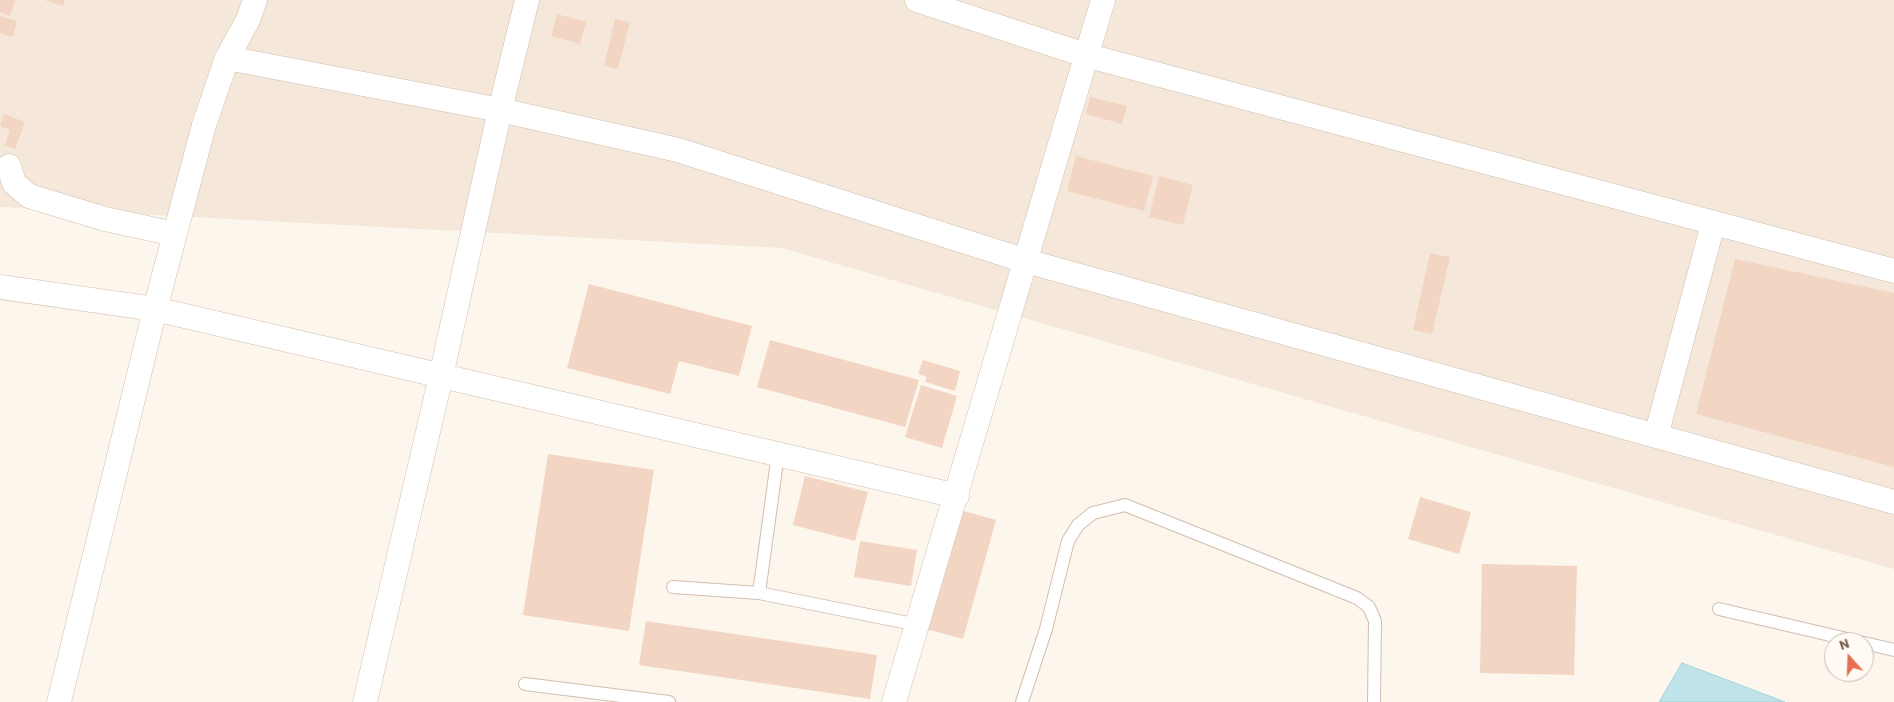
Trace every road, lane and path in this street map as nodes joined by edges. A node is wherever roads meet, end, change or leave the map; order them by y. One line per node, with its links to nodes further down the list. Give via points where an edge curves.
1 (255, 0): 6 (street)
2 (527, 0): 7 (street)
3 (918, 0): 5 (street)
4 (1104, 0): 5 (street)
5 (1086, 55): 9 (street); 11 (street)
6 (227, 58): 7 (street); 10 (street, via 204,125)
7 (500, 110): 11 (street, via 678,150); 15 (street)
8 (9, 166): 10 (street, via 14,183 29,196 105,220)
9 (1713, 224): 12 (street); 16 (street)
10 (175, 234): 14 (street)
11 (1026, 261): 16 (street); 18 (street)
12 (1894, 271)
13 (0, 287): 14 (street)
14 (155, 309): 15 (street); 28 (street)
15 (441, 376): 17 (street); 29 (street)
16 (1656, 436): 19 (street)
17 (778, 454): 18 (street); 21 (lane)
18 (957, 496): 23 (street)
19 (1894, 502)
20 (674, 587): 21 (lane)
21 (759, 593): 23 (lane)
22 (1719, 608): 24 (lane)
23 (918, 624): 31 (street)
24 (1824, 633)
25 (1874, 645): 26 (lane)
26 (1894, 650)
27 (524, 684): 30 (lane)
28 (59, 702)
29 (365, 702)
30 (668, 702)
31 (894, 702)
32 (1022, 702): 33 (lane, via 1046,629 1068,541 1078,526 1093,513 1125,505 1357,598 1369,607 1375,621)
33 (1374, 702)

